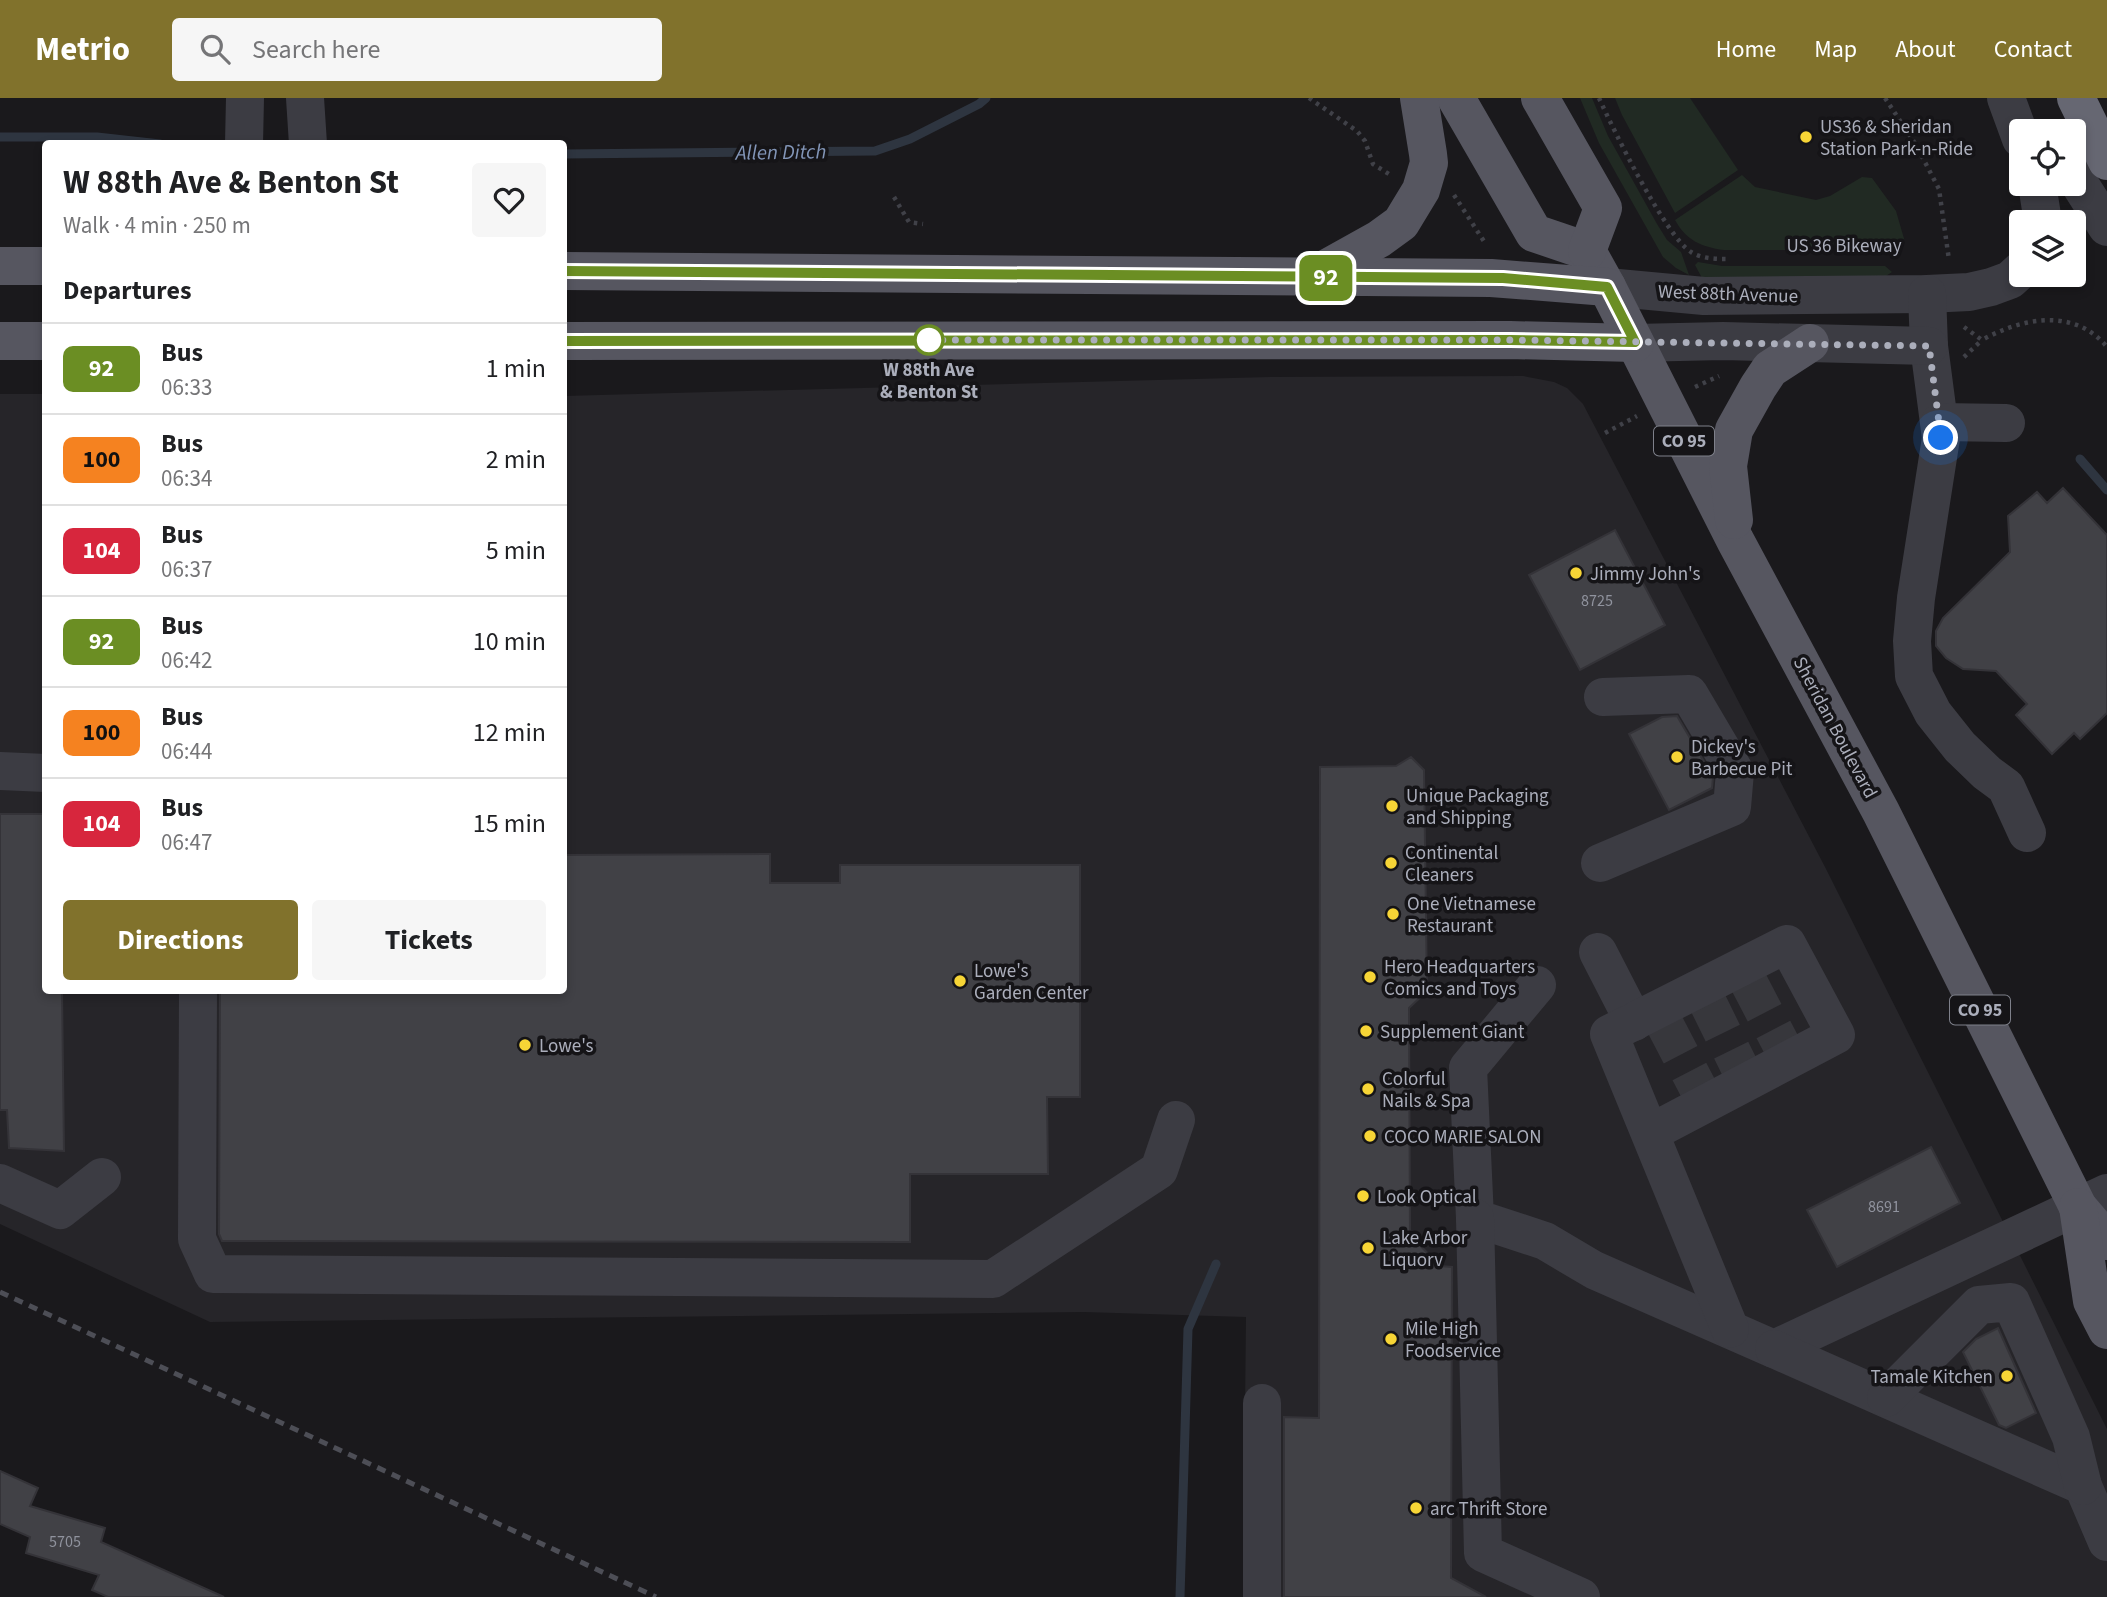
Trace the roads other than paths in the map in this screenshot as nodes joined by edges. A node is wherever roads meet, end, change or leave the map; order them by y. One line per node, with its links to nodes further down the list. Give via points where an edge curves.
1 (245, 98): 11 (street)
2 (305, 98): 12 (street)
3 (1419, 98): 21 (main road, via 1429,163 1422,190 1401,223)
4 (1456, 98): 16 (main road, via 1534,233)
5 (1540, 98): 16 (main road, via 1603,208)
6 (2006, 98): 9 (street)
7 (2025, 98): 10 (street)
8 (2076, 98): 13 (highway)
9 (2014, 119)
10 (2038, 119)
11 (244, 140)
12 (308, 140)
13 (2107, 161)
14 (2086, 194): 15 (street)
15 (2107, 227)
16 (1587, 251): 23 (main road, Sheridan Boulevard / CO 95)
17 (42, 265): 18 (main road)
18 (0, 266)
19 (567, 271): 21 (main road, West 88th Avenue)
20 (1943, 277): 22 (street, West 88th Avenue, via 1991,288); 23 (street, West 88th Avenue, via 1704,296); 29 (street)
21 (1309, 278): 23 (main road, West 88th Avenue, via 1503,278)
22 (2009, 280)
23 (1607, 287): 27 (main road, Sheridan Boulevard / CO 95)
24 (0, 341): 25 (main road)
25 (42, 341)
26 (567, 341): 27 (main road)
27 (1635, 342): 28 (street); 32 (main road, Sheridan Boulevard / CO 95)
28 (1810, 343): 29 (street); 32 (main road, via 1770,369 1734,430 1728,466)
29 (1929, 346): 30 (street)
30 (1940, 422): 31 (street); 36 (street, via 1916,598 1914,676 1933,713 1960,747 2006,787)
31 (2006, 424)
32 (1735, 540): 46 (main road, Sheridan Boulevard / CO 95)
33 (1603, 697): 37 (street, via 1689,694 1735,772 1732,807)
34 (0, 771): 35 (street)
35 (42, 773)
36 (2027, 833)
37 (1600, 863)
38 (1598, 952): 41 (street)
39 (1537, 985): 47 (street, via 1468,1068)
40 (198, 994): 42 (street, via 197,1239 213,1274 993,1279 1159,1170)
41 (1651, 1017): 43 (street, via 1609,1034); 43 (street, via 1744,974 1787,944 1836,1035 1743,1074)
42 (1176, 1120)
43 (1650, 1133): 49 (street)
44 (102, 1177): 45 (street, via 60,1209)
45 (0, 1183)
46 (2093, 1200): 48 (main road, Sheridan Boulevard / CO 95); 50 (main road, Sheridan Boulevard / CO 95, via 2092,1301); 51 (street)
47 (1475, 1218): 49 (street, via 1545,1241 1594,1270); 57 (street, via 1483,1553)
48 (2107, 1241)
49 (1730, 1329): 51 (street)
50 (2107, 1330)
51 (1774, 1349): 52 (street)
52 (1886, 1398): 54 (street); 54 (street, via 1979,1305 2011,1302 2071,1437)
53 (1262, 1403): 56 (street)
54 (2083, 1486): 55 (street)
55 (2107, 1542)
56 (1262, 1597)
57 (1581, 1597)

